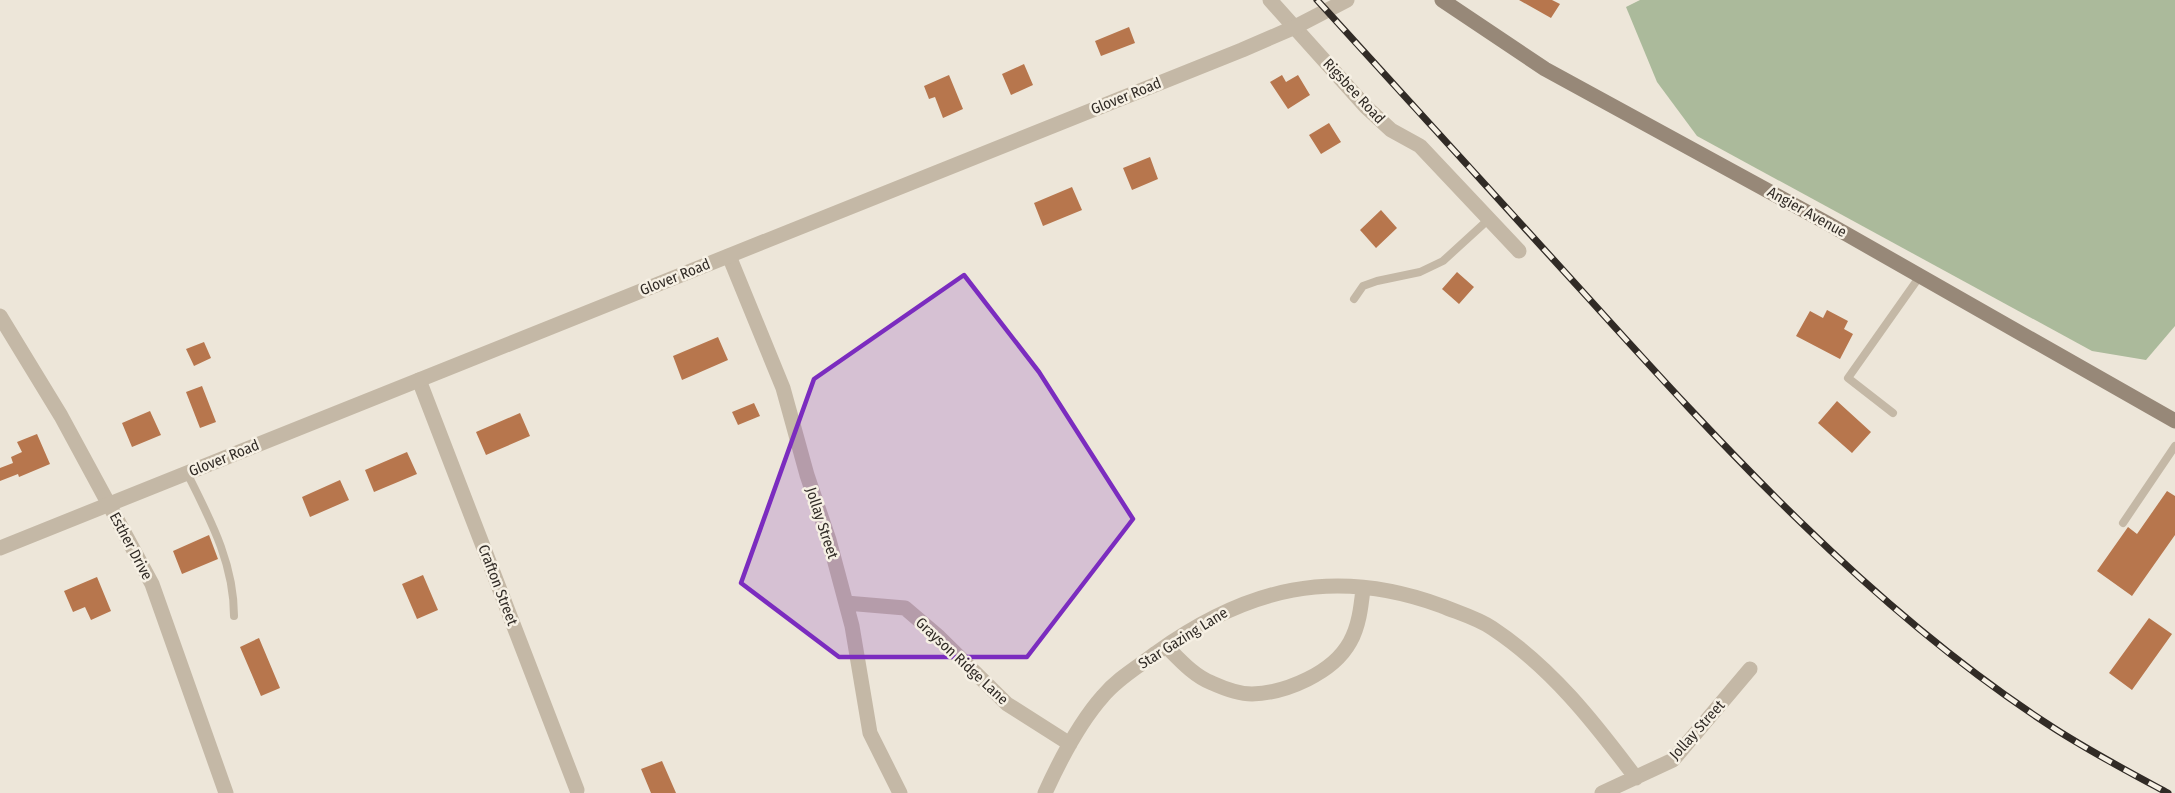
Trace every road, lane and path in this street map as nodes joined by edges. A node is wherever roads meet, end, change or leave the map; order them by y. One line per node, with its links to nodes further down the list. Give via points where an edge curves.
1 (1270, 0): 4 (street, Rigsbee Road)
2 (1347, 0): 4 (street, Glover Road)
3 (1442, 0): 8 (main road, Angier Avenue, via 1545,69)
4 (1295, 27): 5 (street, Rigsbee Road, via 1366,107 1391,130 1420,146); 7 (street, Glover Road)
5 (1490, 219): 6 (street, Rigsbee Road); 9 (lane, via 1443,261 1420,272 1377,280 1363,286)
6 (1519, 251)
7 (729, 256): 11 (street, Glover Road); 20 (street, Jollay Street, via 783,388)
8 (1920, 276): 12 (lane, via 1848,378); 13 (main road, Angier Avenue)
9 (1354, 299)
10 (0, 316): 16 (street, Esther Drive)
11 (419, 380): 15 (street, Glover Road); 26 (street, Crafton Street)
12 (1893, 413)
13 (2175, 421)
14 (2175, 446): 17 (lane)
15 (187, 472): 16 (street, Glover Road); 21 (lane, via 224,551)
16 (109, 504): 18 (street, Glover Road); 27 (street, Esther Drive, via 152,584)
17 (2123, 523)
18 (0, 548)
19 (1363, 589): 22 (street, Star Gazing Lane, via 1316,587 1272,594 1231,607); 22 (street, via 1355,628 1340,656 1310,677 1271,692 1250,694 1211,683); 25 (street, Star Gazing Lane, via 1418,597 1492,627 1580,705)
20 (846, 603): 24 (street, Grayson Ridge Lane, via 905,608 1007,704); 28 (street, Jollay Street, via 870,733)
21 (234, 616)
22 (1166, 646): 24 (street, Star Gazing Lane, via 1102,696)
23 (1750, 669): 25 (street, Jollay Street, via 1673,760)
24 (1070, 744): 29 (street, Star Gazing Lane)
25 (1636, 778): 30 (street, Jollay Street)
26 (578, 790)
27 (226, 793)
28 (900, 793)
29 (1045, 793)
30 (1602, 793)

